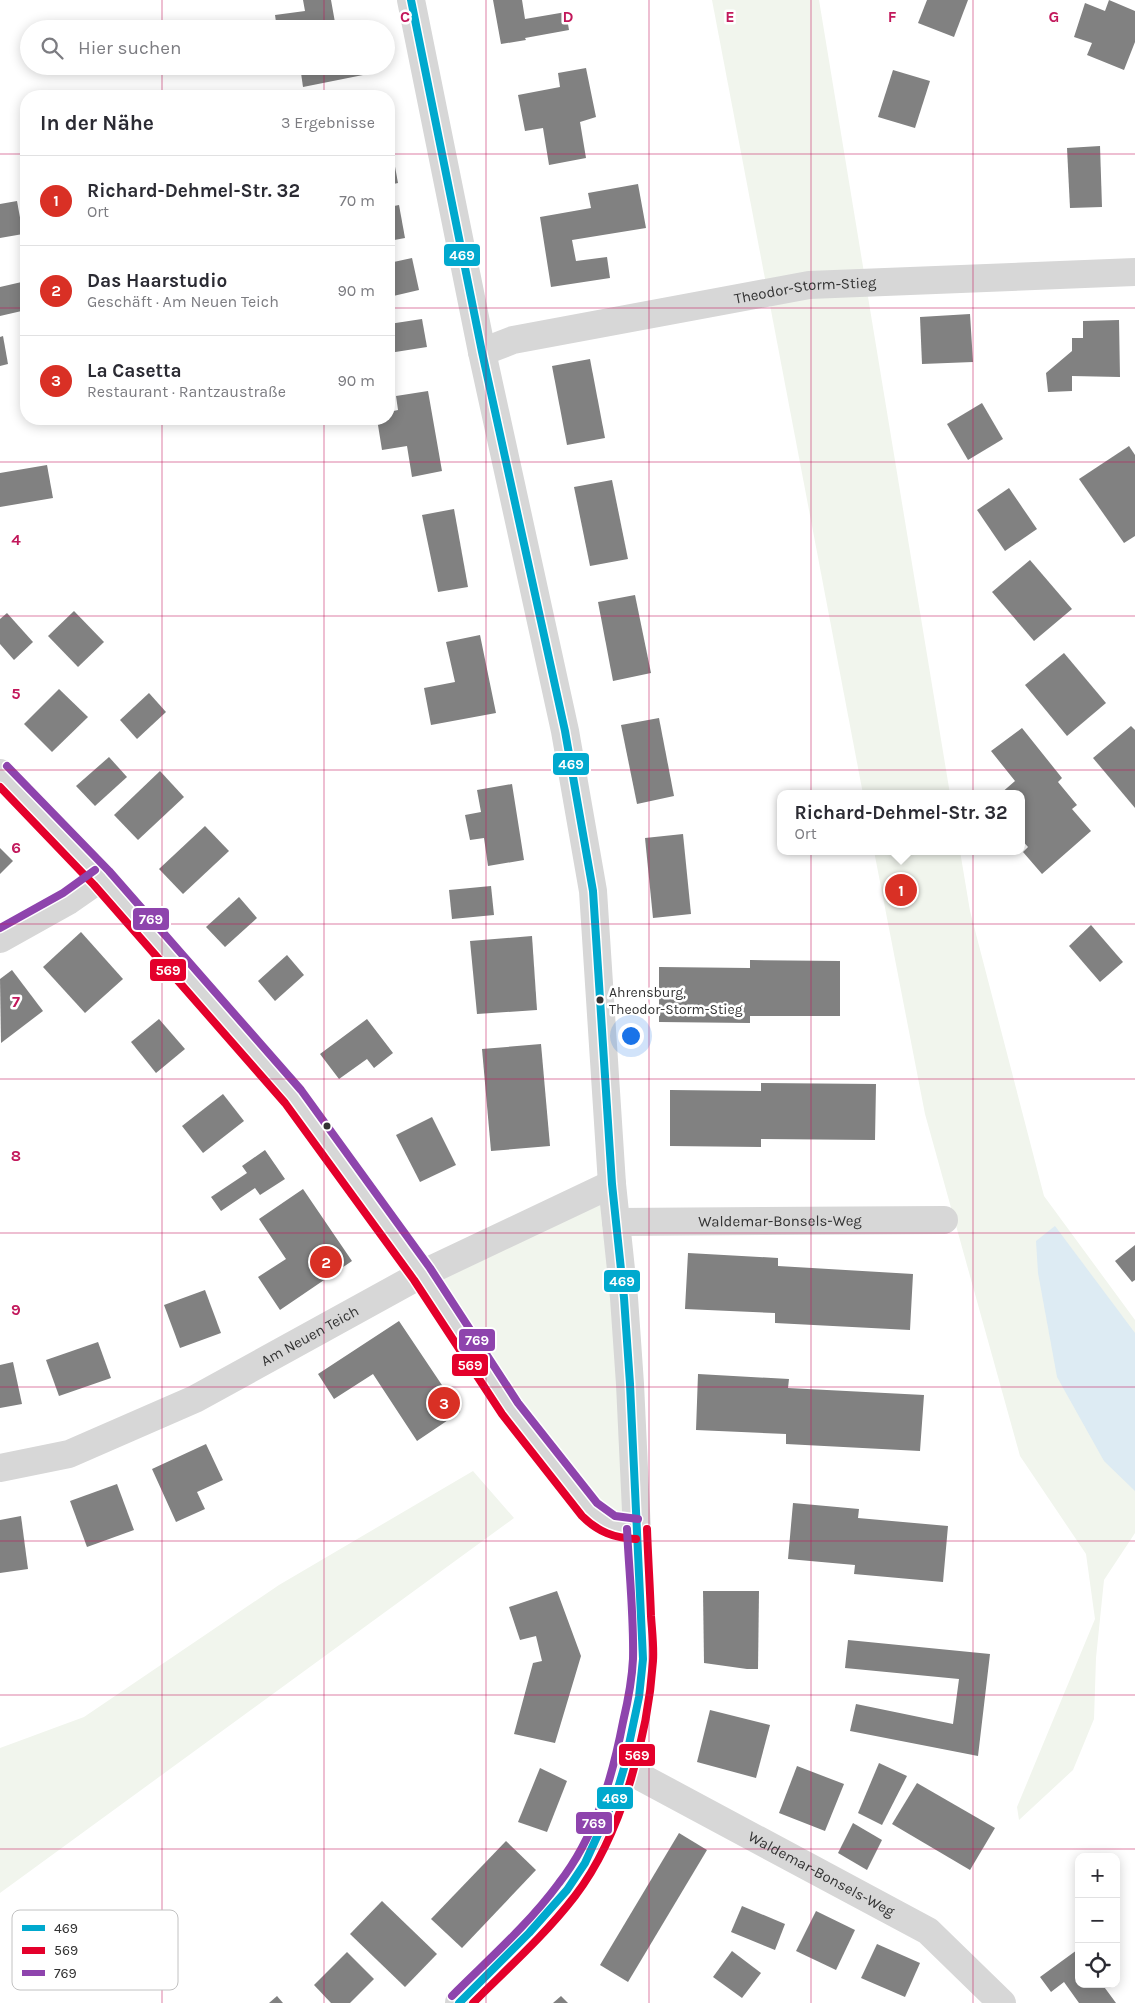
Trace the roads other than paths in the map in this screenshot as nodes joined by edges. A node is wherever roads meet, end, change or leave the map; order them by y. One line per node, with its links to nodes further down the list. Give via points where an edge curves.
1 (411, 0): 3 (street)
2 (1135, 272): 3 (street, Theodor-Storm-Stieg, via 808,285 532,336)
3 (482, 352): 7 (street, via 584,832 593,891)
4 (0, 772): 5 (street)
5 (101, 878): 6 (street, via 68,901); 10 (street, via 293,1097)
6 (0, 939)
7 (612, 1184): 9 (street); 10 (street, Am Neuen Teich)
8 (944, 1220): 9 (street, Waldemar-Bonsels-Weg)
9 (616, 1222): 12 (street, via 630,1384)
10 (422, 1274): 11 (street, Am Neuen Teich, via 195,1399 69,1454); 12 (street, via 510,1409 590,1510 601,1521 616,1528)
11 (0, 1468)
12 (637, 1529): 13 (street, via 643,1659)
13 (624, 1768): 14 (street, via 599,1834 567,1890); 15 (street, Waldemar-Bonsels-Weg, via 928,1931)
14 (459, 2003)
15 (1002, 2003)

